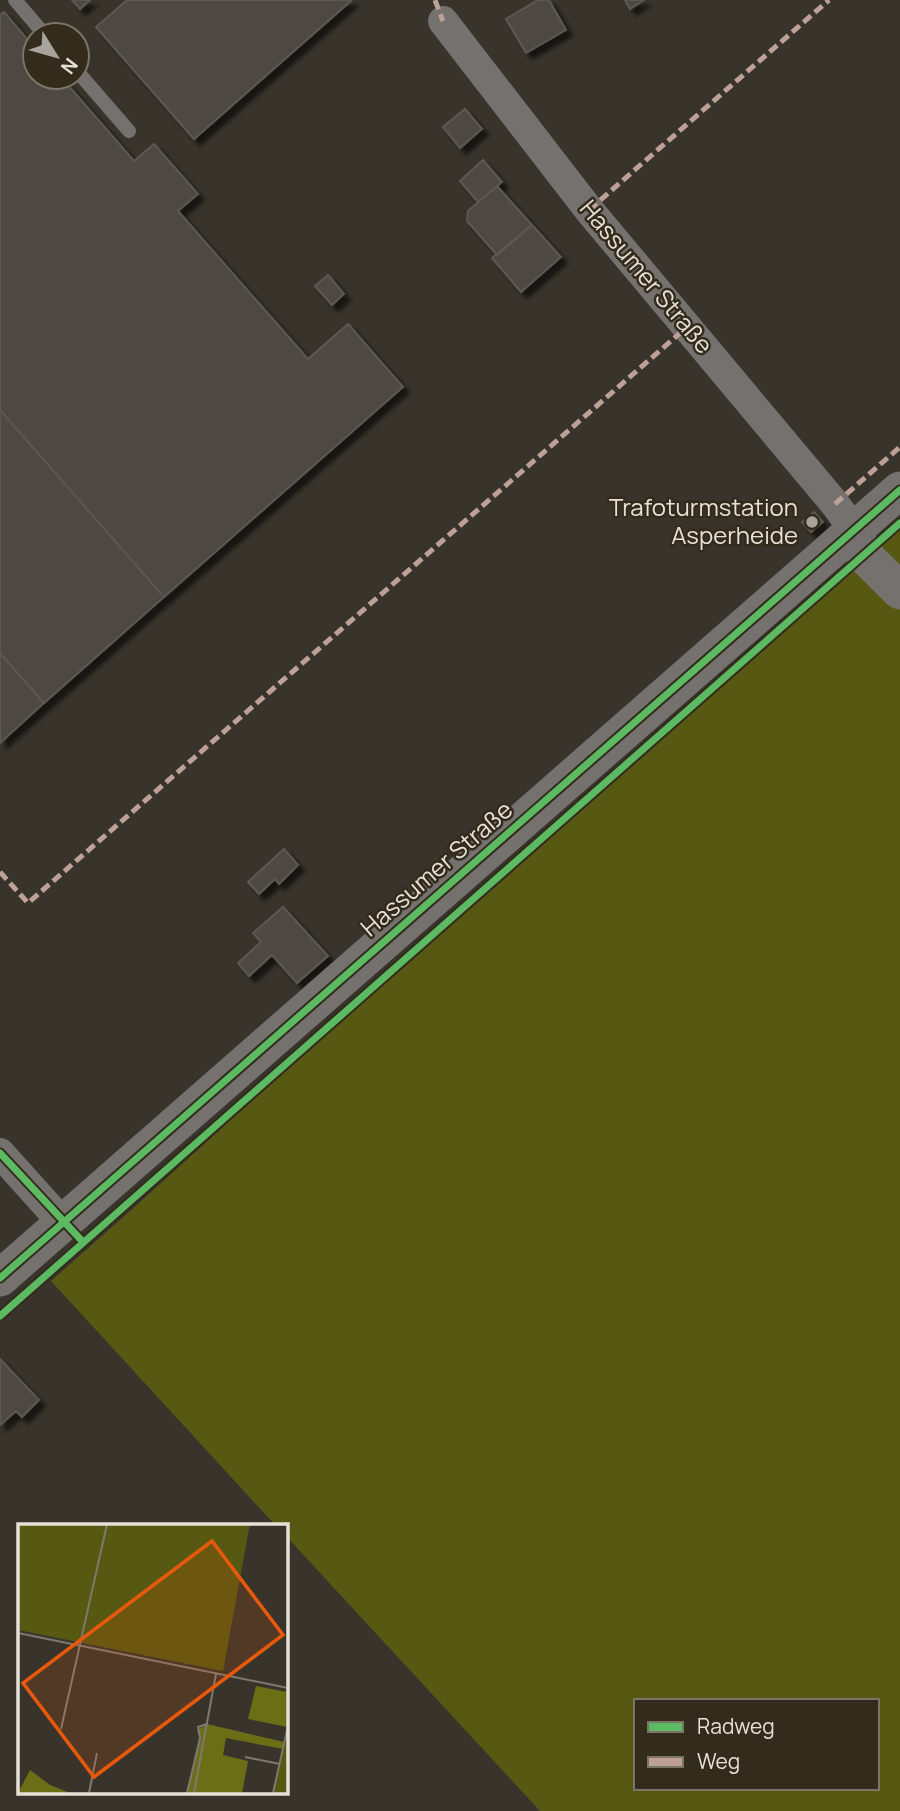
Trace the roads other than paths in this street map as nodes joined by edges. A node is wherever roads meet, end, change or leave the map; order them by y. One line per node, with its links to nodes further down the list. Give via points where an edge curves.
1 (15, 0): 2 (lane)
2 (33, 21)
3 (443, 21): 7 (street, Hassumer Straße, via 589,209)
4 (91, 87): 5 (lane)
5 (129, 131)
6 (900, 490): 7 (street, Hassumer Straße)
7 (854, 530): 8 (street, via 864,555); 10 (street, Hassumer Straße)
8 (900, 591)
9 (0, 1153): 10 (street)
10 (62, 1222): 11 (street, Hassumer Straße)
11 (0, 1278)

